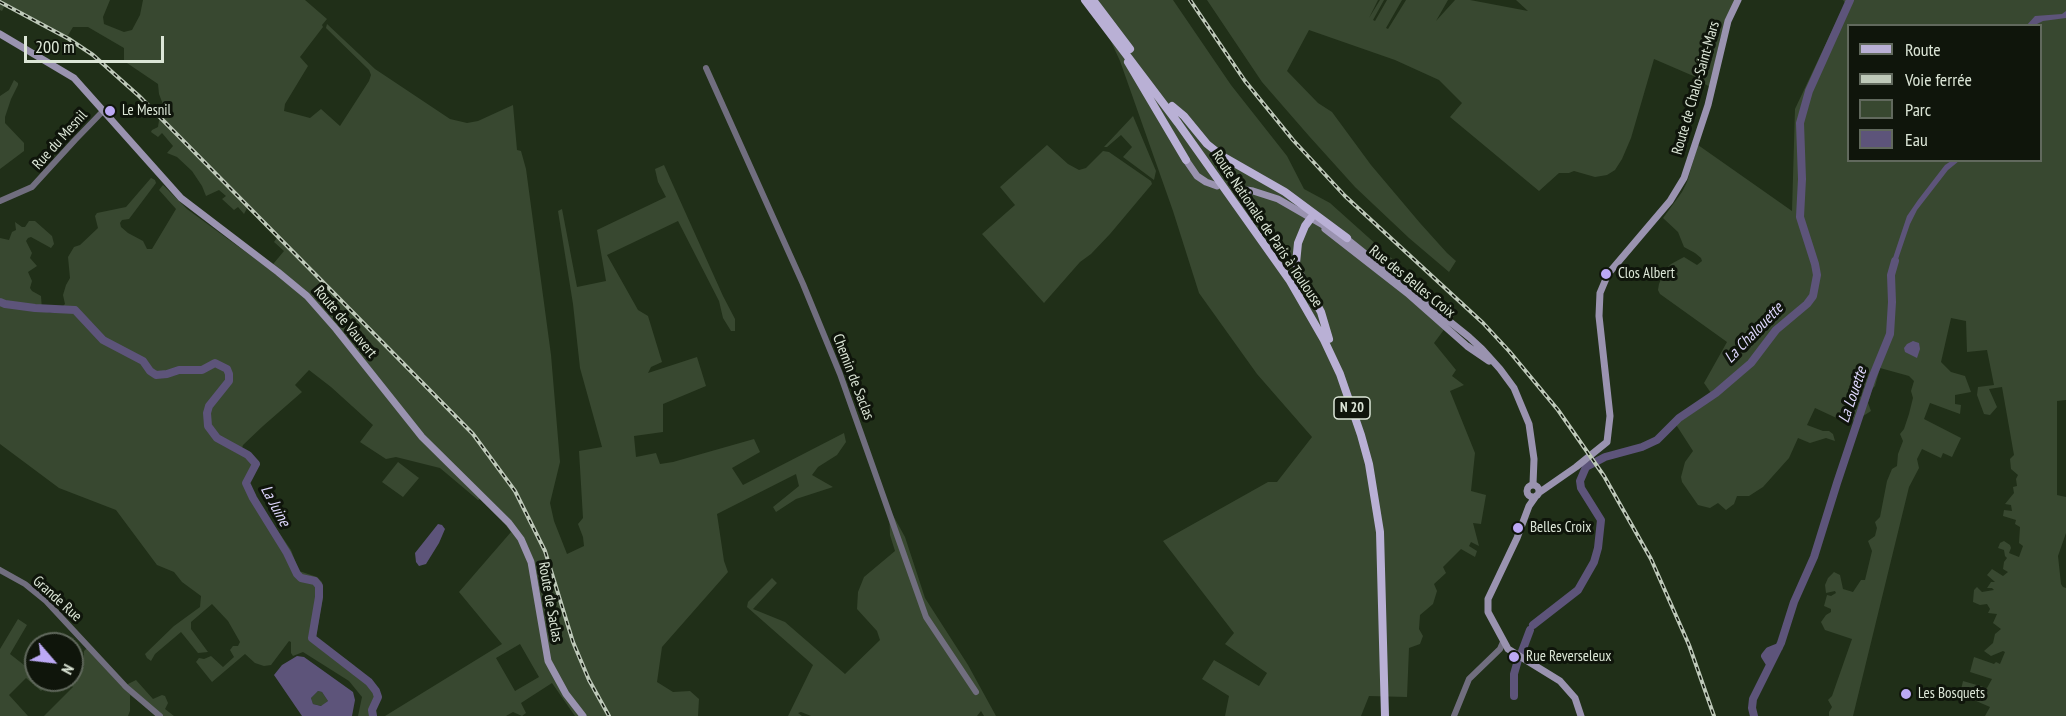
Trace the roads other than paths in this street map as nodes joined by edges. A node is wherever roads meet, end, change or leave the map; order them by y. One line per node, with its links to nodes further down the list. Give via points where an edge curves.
1 (1085, 0): 5 (main road, Route Nationale de Paris à Toulouse / N 20)
2 (1093, 0): 7 (main road, Route Nationale de Paris à Toulouse / N 20)
3 (1738, 0): 17 (main road, Route de Chalo-Saint-Mars, via 1728,21 1708,105 1684,178 1670,201 1608,274 1600,293 1610,416 1607,442 1576,467)
4 (0, 34): 8 (main road, Route de Vauvert, via 65,71)
5 (1120, 45): 9 (main road); 24 (main road, Route Nationale de Paris à Toulouse / N 20, via 1290,281 1340,374 1369,465 1380,532)
6 (706, 68): 21 (street, Chemin de Saclas, via 840,374 926,617)
7 (1172, 106): 14 (main road, via 1222,156 1285,192); 15 (main road, Route Nationale de Paris à Toulouse / N 20, via 1294,279)
8 (104, 110): 12 (street, Rue du Mesnil, via 32,187); 18 (main road, Route de Vauvert, via 181,198 307,296 422,437)
9 (1186, 160): 10 (main road, via 1197,176)
10 (1217, 186)
11 (1240, 189): 13 (main road, via 1268,195)
12 (0, 201)
13 (1311, 218): 14 (main road, Rue des Belles Croix); 15 (main road, via 1298,243 1296,263 1321,312); 16 (main road, Rue des Belles Croix, via 1467,346)
14 (1347, 238): 16 (main road, Rue des Belles Croix)
15 (1329, 339): 25 (main road, Route Nationale de Paris à Toulouse / N 20, via 1357,405 1380,496 1388,567)
16 (1481, 351): 17 (main road, Rue des Belles Croix, via 1514,388 1529,424)
17 (1535, 491): 20 (main road, via 1488,599 1489,616)
18 (484, 497): 23 (main road, Route de Saclas, via 509,523 527,552 548,660)
19 (0, 570): 22 (street, Grande Rue, via 46,601 126,687)
20 (1503, 642): 26 (street, via 1469,679); 27 (main road, via 1508,650 1560,681 1575,698)
21 (976, 692)
22 (160, 716)
23 (583, 716)
24 (1385, 716)
25 (1390, 716)
26 (1454, 716)
27 (1581, 716)

